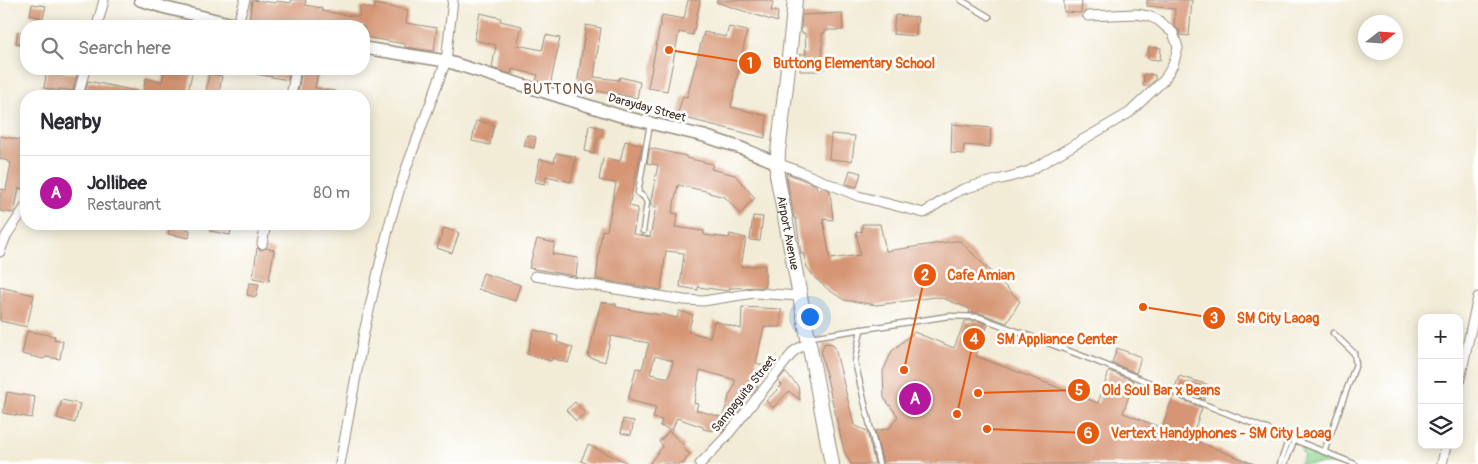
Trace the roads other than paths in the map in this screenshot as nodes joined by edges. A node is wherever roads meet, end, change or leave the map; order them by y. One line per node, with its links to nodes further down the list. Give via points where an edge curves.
1 (104, 0): 9 (street)
2 (140, 0): 10 (street)
3 (245, 0): 11 (street)
4 (453, 0): 13 (street)
5 (794, 0): 19 (main road, Airport Avenue)
6 (960, 0): 8 (lane)
7 (1088, 16): 19 (street, via 1136,14 1158,20 1173,33 1176,41 1178,48 1174,66 1129,114 1029,171 961,190 924,213 858,196)
8 (989, 17)
9 (99, 20)
10 (215, 20)
11 (240, 20)
12 (370, 49): 13 (street, Darayday Street)
13 (446, 61): 18 (street, Darayday Street); 35 (street, via 391,218 364,332)
14 (83, 75): 16 (street)
15 (295, 75): 17 (street)
16 (80, 90)
17 (292, 90)
18 (650, 123): 19 (street, Darayday Street, via 704,136); 22 (lane, via 638,193 647,202)
19 (777, 164): 26 (main road, Airport Avenue)
20 (20, 215): 24 (street)
21 (265, 230): 23 (street)
22 (643, 232)
23 (262, 244)
24 (0, 252)
25 (535, 276): 26 (street, via 684,300 703,301 754,293)
26 (800, 296): 30 (main road, Airport Avenue)
27 (1478, 297): 31 (street)
28 (861, 329): 30 (lane); 32 (lane, via 949,316 979,317); 38 (lane, via 854,362)
29 (1333, 333): 34 (lane, via 1354,353 1356,364)
30 (808, 339): 36 (street, Sampaguita Street, via 794,351 726,437); 37 (main road, Airport Avenue)
31 (1463, 365)
32 (1291, 440): 34 (lane); 39 (lane); 40 (lane)
33 (1445, 449): 42 (street)
34 (1324, 452): 41 (lane)
35 (340, 464)
36 (700, 464)
37 (832, 464)
38 (879, 464)
39 (1280, 464)
40 (1285, 464)
41 (1355, 464)
42 (1442, 464)

